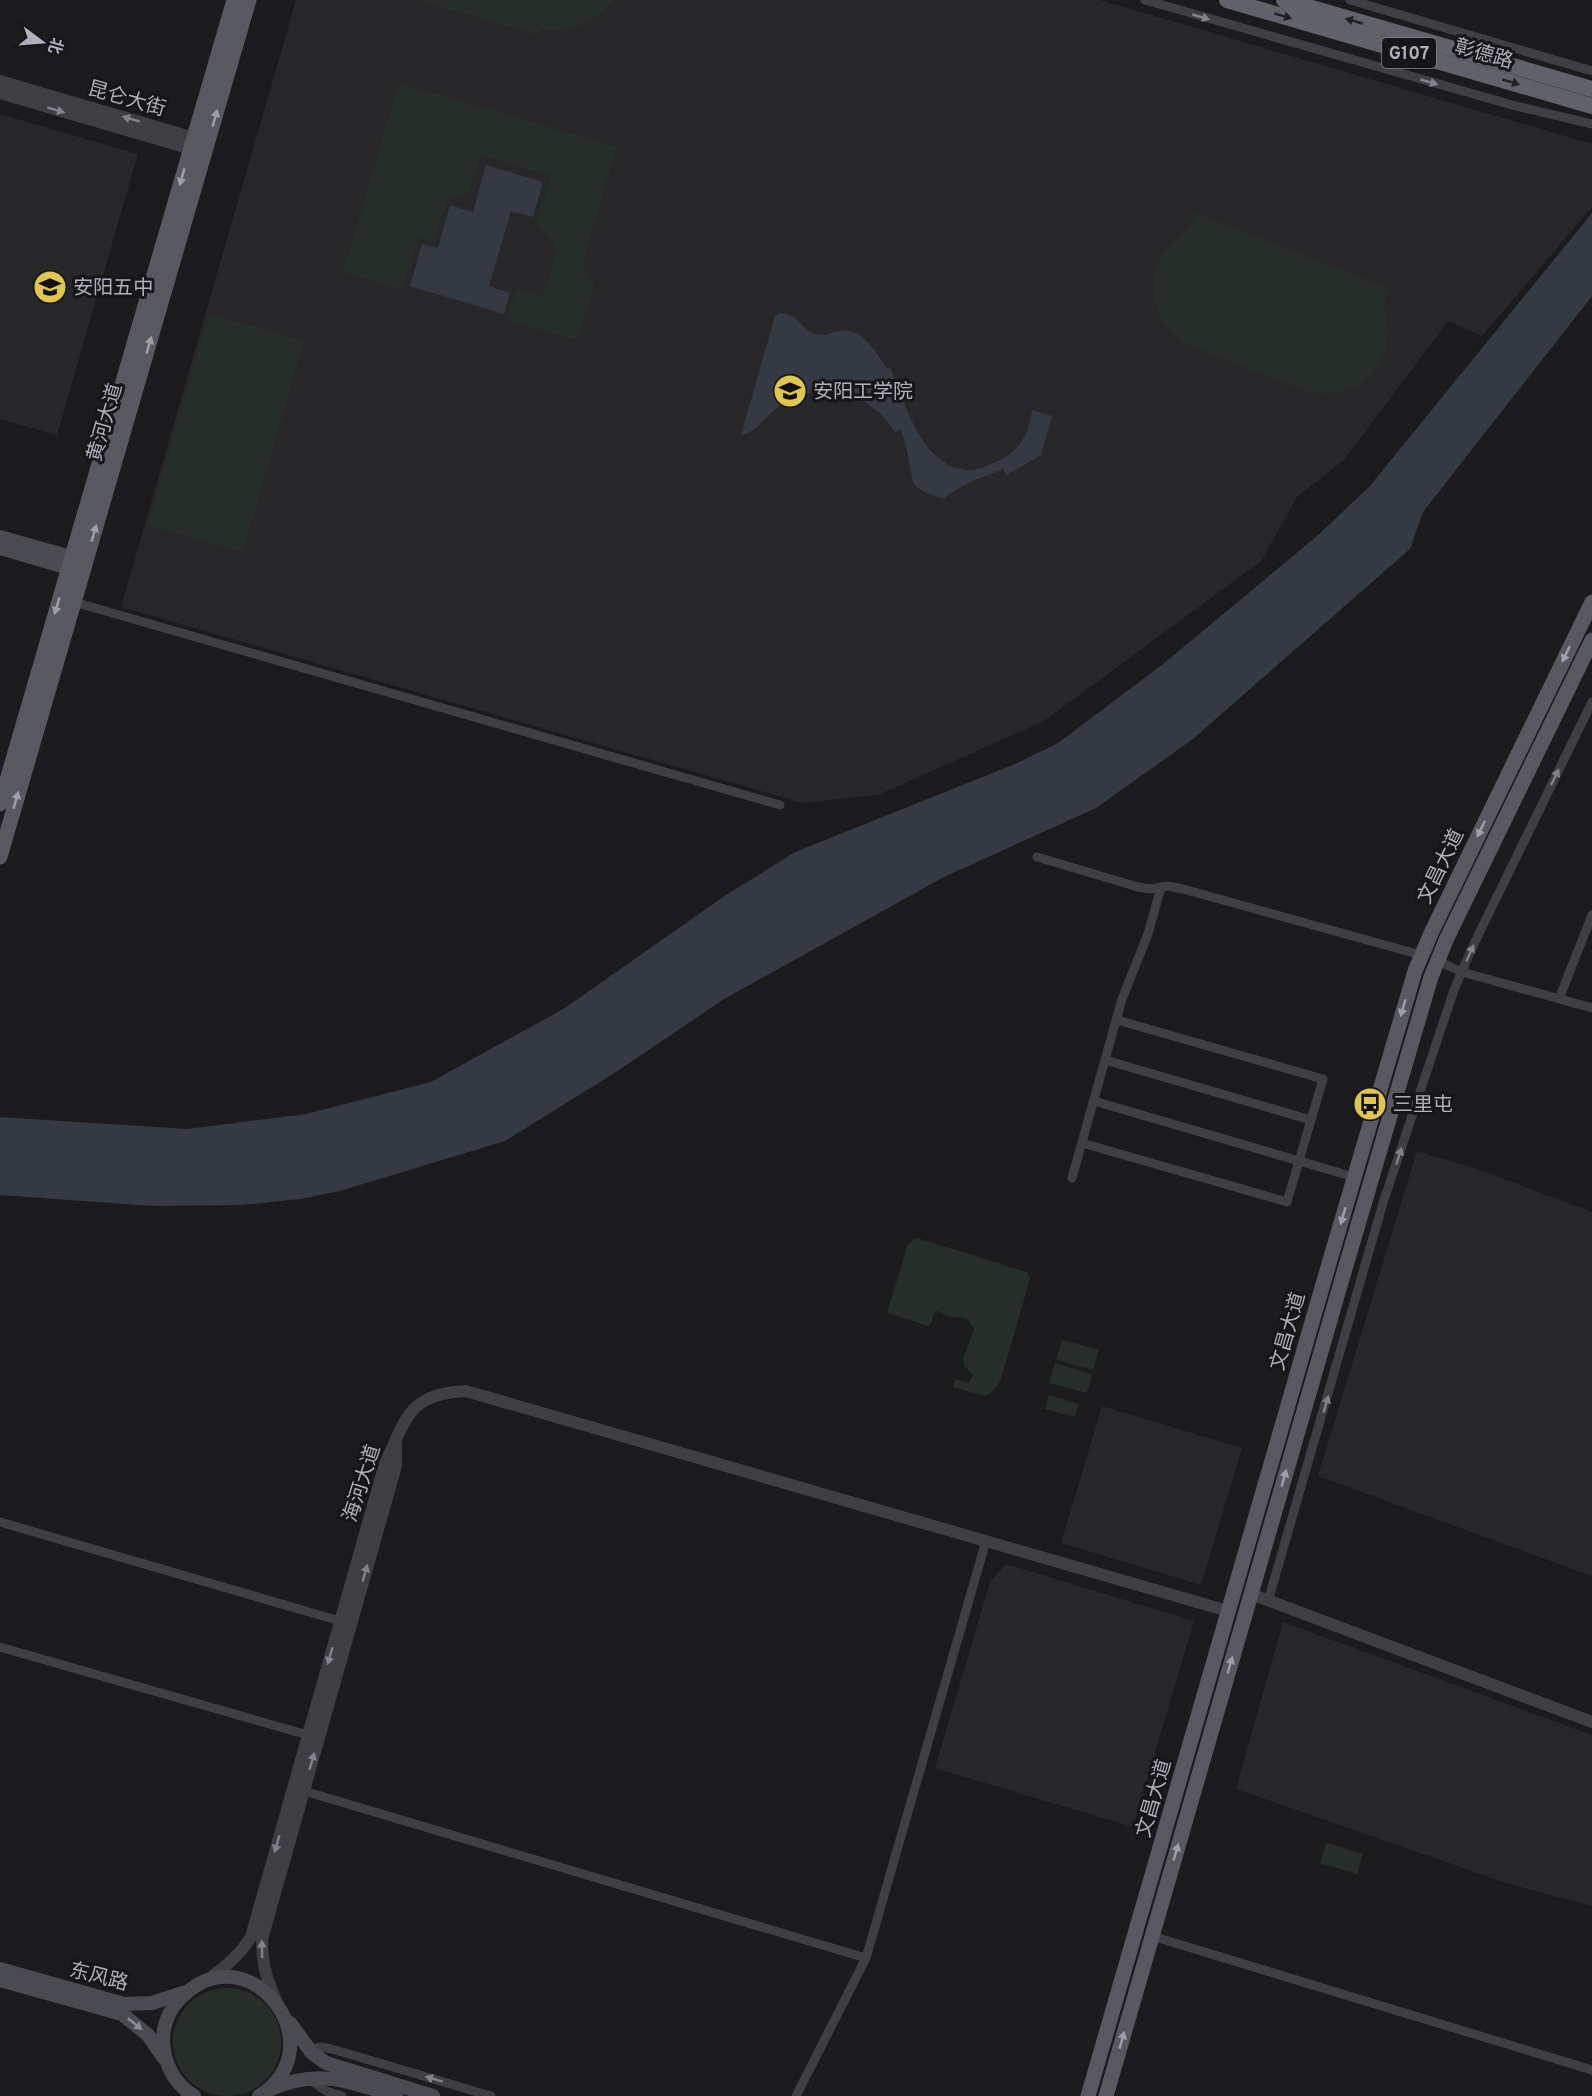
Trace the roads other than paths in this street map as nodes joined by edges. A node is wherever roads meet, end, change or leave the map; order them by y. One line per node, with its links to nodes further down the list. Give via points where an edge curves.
1 (234, 0): 13 (main road, 黄河大道)
2 (249, 0): 13 (main road, 黄河大道, one-way to 2)
3 (1145, 0): 12 (street, one-way to 12, via 1490,99)
4 (1227, 0): 11 (highway, 彰德路 / G107, one-way to 11)
5 (1284, 0): 9 (highway, 彰德路 / G107, one-way to 5)
6 (1350, 0): 7 (street)
7 (1592, 71)
8 (0, 81): 13 (street, 昆仑大街, one-way to 8)
9 (1592, 90)
10 (0, 93): 13 (street, 昆仑大街, one-way to 13)
11 (1592, 106)
12 (1592, 124)
13 (199, 145): 16 (main road, 黄河大道)
14 (0, 537): 16 (main road)
15 (0, 548): 16 (main road)
16 (77, 565): 17 (main road, 黄河大道); 21 (main road, 黄河大道, one-way to 21)
17 (74, 602): 22 (street); 23 (main road, 黄河大道, one-way to 17)
18 (1592, 602): 27 (main road, 文昌大道, one-way to 27)
19 (1592, 640): 28 (main road, 文昌大道)
20 (1592, 702): 29 (street, one-way to 20)
21 (0, 804)
22 (780, 805)
23 (0, 857)
24 (1037, 857): 25 (street, via 1138,887)
25 (1161, 887): 27 (street, via 1183,889); 32 (street)
26 (1592, 915): 30 (street)
27 (1422, 955): 38 (main road, 文昌大道, one-way to 38)
28 (1437, 961): 29 (street); 43 (main road, 文昌大道, one-way to 28)
29 (1462, 972): 30 (street); 44 (street, one-way to 29, via 1383,1203)
30 (1559, 999): 31 (street)
31 (1592, 1008)
32 (1117, 1020): 33 (street); 35 (street, via 1323,1079)
33 (1105, 1060): 34 (street); 35 (street)
34 (1094, 1101): 36 (street); 37 (street)
35 (1311, 1120): 37 (street)
36 (1082, 1143): 37 (street, via 1287,1202); 39 (street)
37 (1300, 1161): 38 (street)
38 (1354, 1177): 45 (main road, 文昌大道, one-way to 45)
39 (1072, 1178)
40 (396, 1440): 42 (street, via 410,1412 423,1402 449,1392 466,1391); 46 (street, 海河大道, via 385,1463); 50 (street, 海河大道, one-way to 40, via 396,1466)
41 (0, 1522): 46 (street)
42 (986, 1541): 45 (street); 52 (street)
43 (1251, 1594): 44 (street); 51 (main road, 文昌大道, one-way to 43)
44 (1268, 1601): 48 (street)
45 (1228, 1611): 71 (main road, 文昌大道)
46 (340, 1621): 49 (street, 海河大道, one-way to 49)
47 (0, 1647): 49 (street)
48 (1592, 1722)
49 (308, 1735): 55 (street, 海河大道, one-way to 55, via 251,1936 242,1951)
50 (304, 1791): 52 (street); 57 (street, 海河大道, one-way to 50, via 262,1962 261,1940)
51 (1152, 1936): 60 (street); 72 (main road, 文昌大道, one-way to 51)
52 (866, 1958): 70 (street)
53 (0, 1969): 56 (main road, 东风路, via 124,2004 152,2003)
54 (0, 1980): 59 (main road, 东风路, one-way to 59, via 122,2014 148,2035)
55 (206, 1981): 56 (main road); 57 (main road, via 246,1981 264,1990)
56 (188, 1991): 59 (main road, via 174,2006 166,2024 163,2043)
57 (281, 2008): 58 (main road); 63 (main road, via 290,2031 290,2051 278,2079)
58 (309, 2049): 68 (main road, via 343,2070); 69 (street, one-way to 58, via 332,2049)
59 (167, 2063): 62 (main road, 东风路)
60 (1592, 2070)
61 (307, 2078): 63 (main road); 66 (street); 67 (main road, via 340,2080)
62 (176, 2080): 64 (street); 65 (main road)
63 (262, 2094)
64 (182, 2096)
65 (194, 2096)
66 (342, 2096)
67 (396, 2096)
68 (433, 2096)
69 (490, 2096)
70 (796, 2096)
71 (1088, 2096)
72 (1106, 2096)

